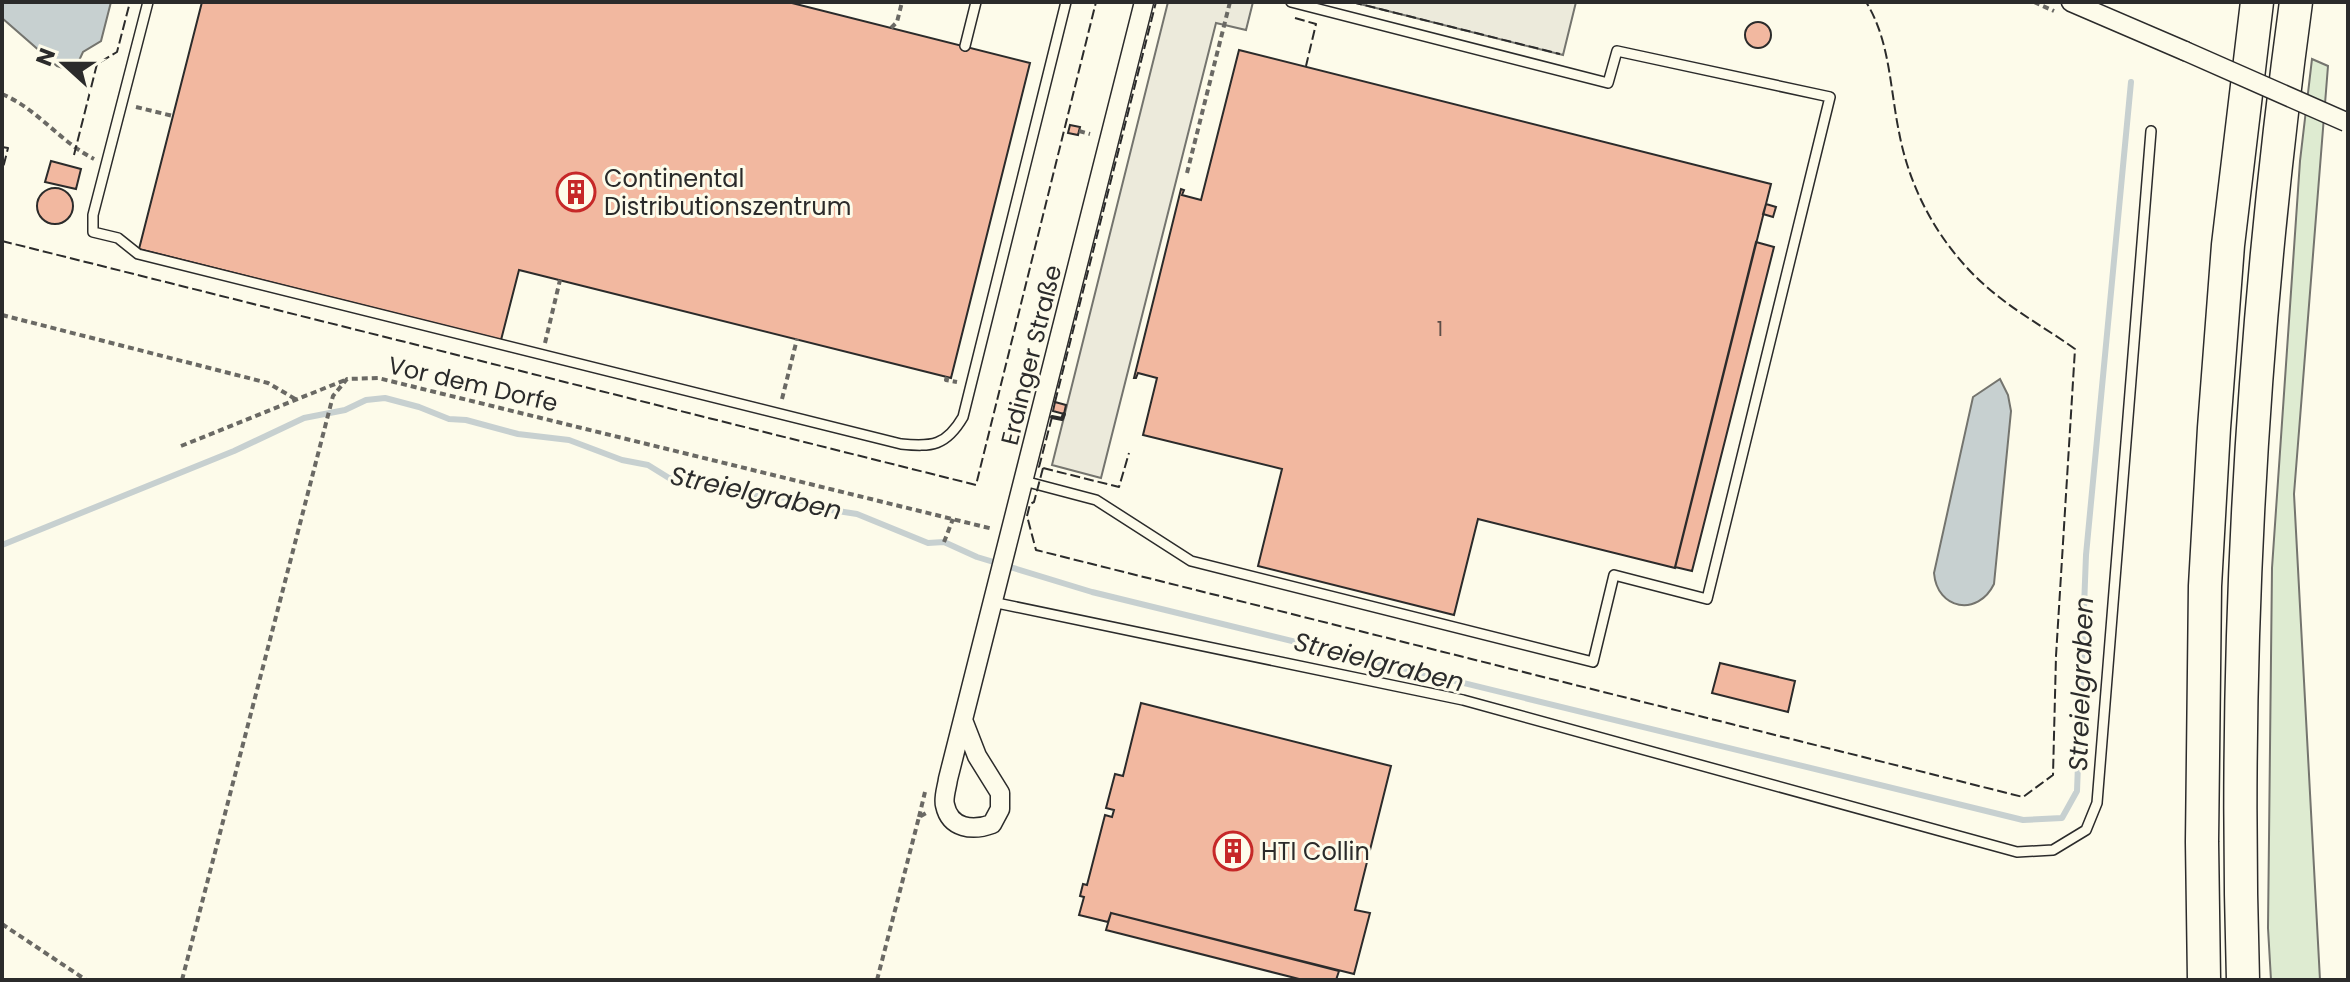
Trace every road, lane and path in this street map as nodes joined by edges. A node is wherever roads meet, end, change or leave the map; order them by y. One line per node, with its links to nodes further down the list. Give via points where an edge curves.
1 (148, 2): 14 (lane)
2 (902, 2): 11 (path)
3 (976, 2): 12 (lane)
4 (1066, 2): 28 (lane, via 963,417 953,433 939,443 901,444)
5 (1144, 2): 30 (street, Erdinger Straße)
6 (1230, 2): 21 (path)
7 (2071, 2): 16 (street, bridge)
8 (2257, 2): 41 (highway, via 2228,245 2206,570)
9 (2296, 2): 42 (highway, via 2251,427 2244,589)
10 (1298, 3): 30 (lane, via 1608,83 1617,51 1830,97 1707,599 1614,575 1593,662 1191,561 1096,500)
11 (891, 28)
12 (965, 46)
13 (2, 94): 20 (path, via 44,119 75,149)
14 (122, 103): 15 (path); 20 (lane)
15 (173, 116)
16 (2347, 123)
17 (1079, 131): 19 (path)
18 (2151, 131): 34 (lane, via 2097,803 2086,830 2053,850 2017,852 1463,700)
19 (1090, 134)
20 (106, 165): 25 (lane, via 93,232 118,238 138,254)
21 (1187, 173)
22 (560, 280): 25 (path)
23 (2, 315): 27 (path, via 268,383)
24 (797, 339): 28 (path)
25 (542, 353): 28 (lane)
26 (347, 379): 27 (path); 31 (path, Vor dem Dorfe, via 378,378); 39 (path, via 331,403)
27 (297, 400): 29 (path)
28 (778, 413)
29 (181, 446)
30 (1024, 481): 32 (street, Erdinger Straße)
31 (953, 519): 32 (path, Vor dem Dorfe); 33 (path)
32 (1009, 539): 34 (street, Erdinger Straße)
33 (944, 542)
34 (992, 602): 35 (street, Erdinger Straße)
35 (963, 720): 36 (street, Erdinger Straße); 36 (street, via 1000,793 1000,809 992,824 966,828 953,821)
36 (944, 804): 40 (path, via 919,817)
37 (2, 924): 38 (path)
38 (86, 980)
39 (182, 980)
40 (877, 980)
41 (2204, 980)
42 (2243, 980)

